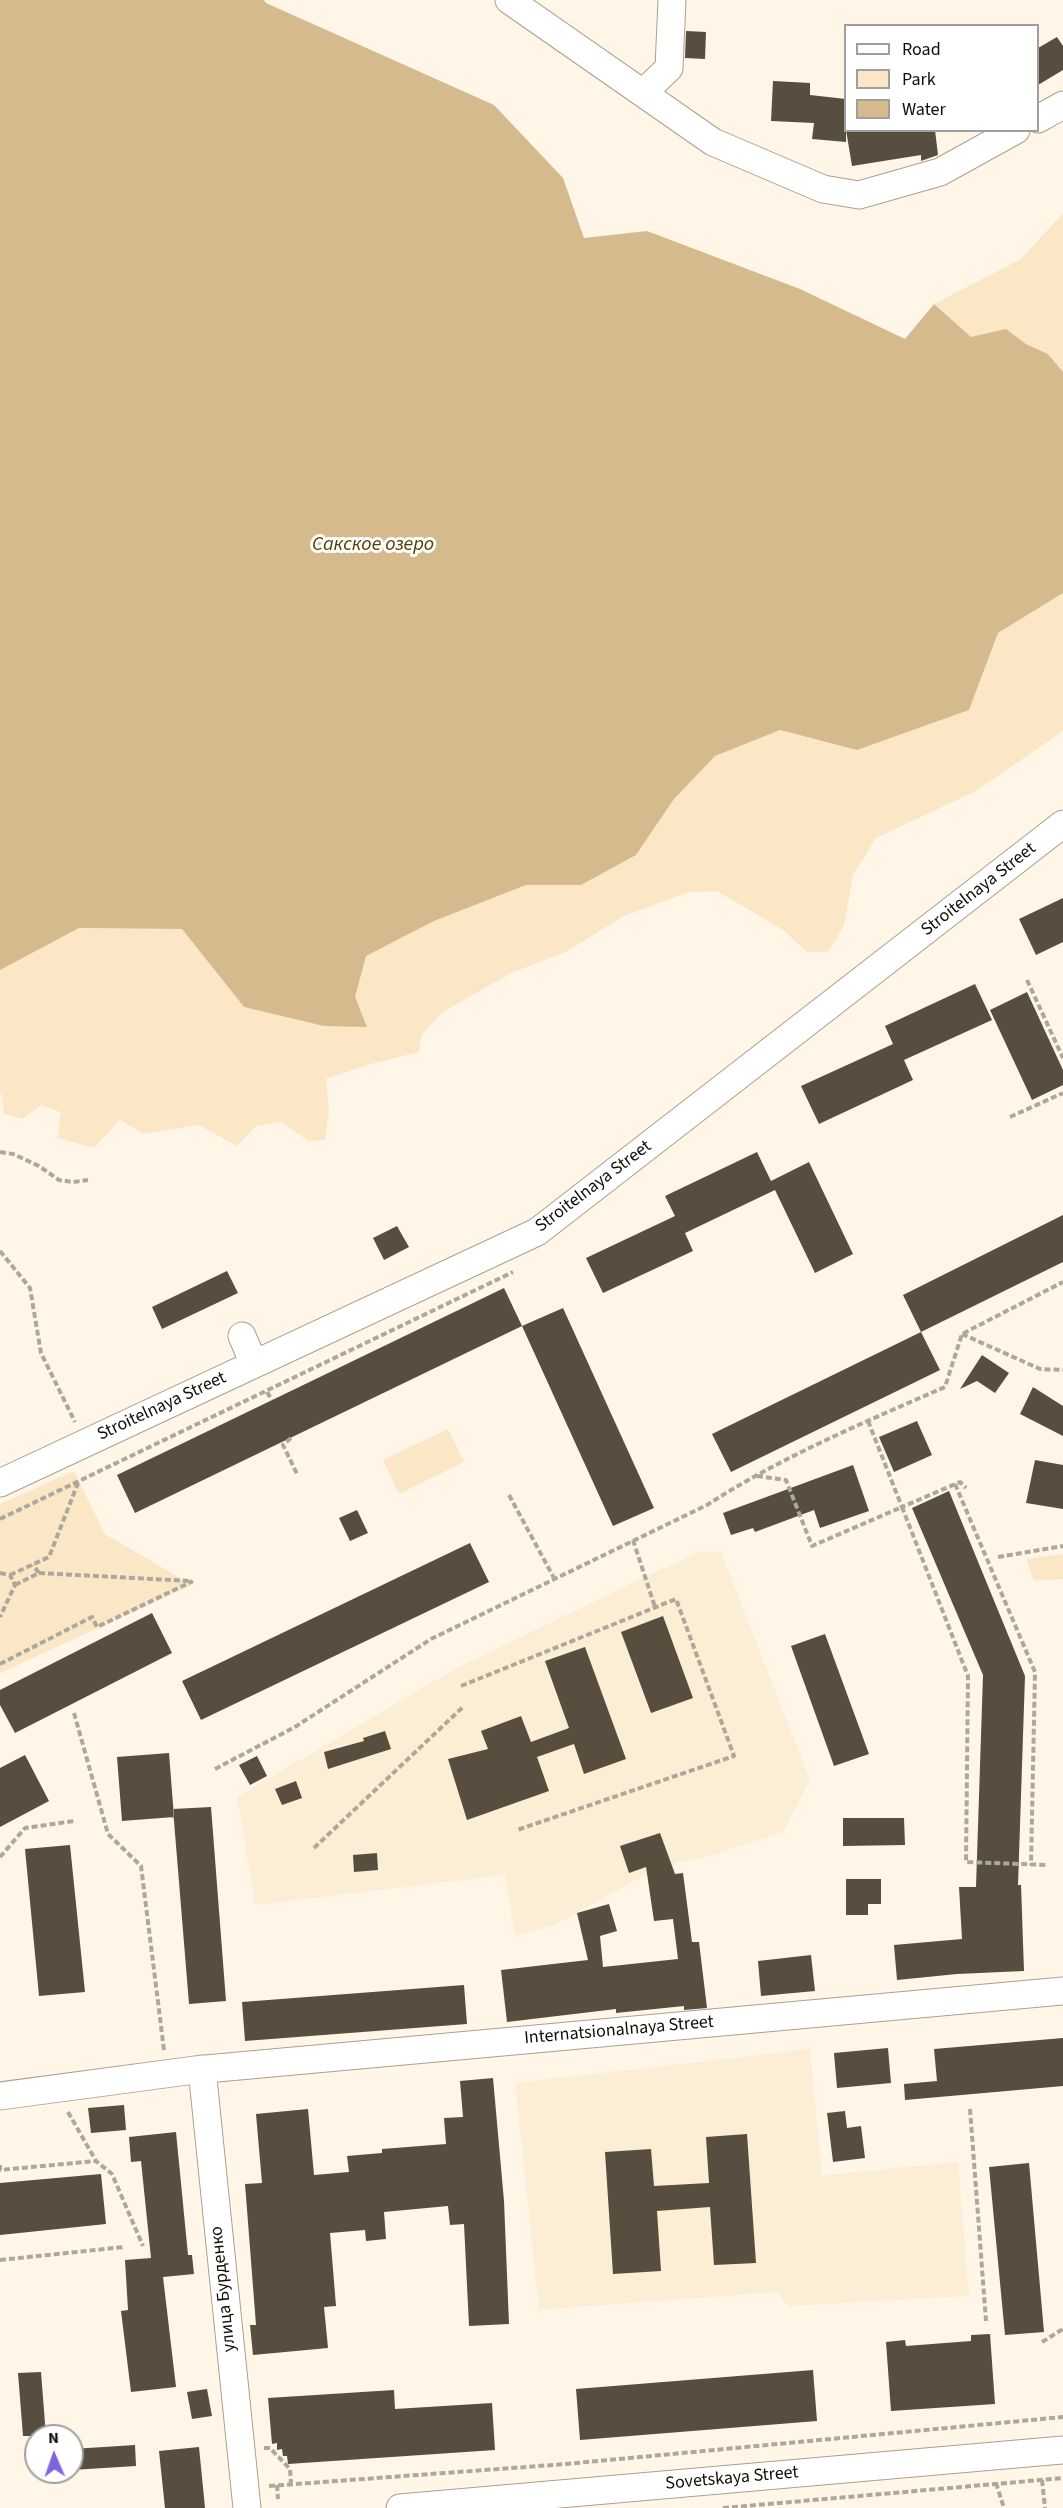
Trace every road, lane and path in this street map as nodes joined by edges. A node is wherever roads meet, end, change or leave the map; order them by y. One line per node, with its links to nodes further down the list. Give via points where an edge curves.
1 (509, 0): 3 (street)
2 (672, 0): 3 (street, via 669,68)
3 (644, 92): 6 (street, via 713,142 823,189 859,195 940,172)
4 (1063, 105): 5 (street)
5 (1039, 118)
6 (1012, 132)
7 (1063, 824): 18 (street, Stroitelnaya Street, via 537,1232)
8 (1027, 981): 9 (path)
9 (1063, 1058)
10 (1063, 1093): 11 (path)
11 (1010, 1117)
12 (0, 1152): 13 (path, via 39,1166 59,1180)
13 (88, 1180)
14 (0, 1251): 24 (path, via 30,1288 41,1353)
15 (1063, 1282): 16 (path)
16 (962, 1334): 19 (path, via 1040,1369); 22 (path, via 945,1386)
17 (242, 1336): 18 (street)
18 (254, 1364): 24 (street, Stroitelnaya Street)
19 (1063, 1370)
20 (267, 1392): 21 (path)
21 (272, 1400)
22 (868, 1421): 26 (path); 32 (path)
23 (291, 1438): 25 (path, via 283,1445)
24 (87, 1442): 28 (street, Stroitelnaya Street)
25 (297, 1474)
26 (757, 1476): 32 (path, via 786,1480 812,1546); 33 (path)
27 (78, 1482): 36 (path, via 49,1557)
28 (0, 1483)
29 (955, 1484): 30 (path, via 960,1482); 32 (path); 53 (path, via 1035,1672)
30 (966, 1488)
31 (509, 1495): 40 (path)
32 (902, 1507): 53 (path, via 968,1676 966,1862)
33 (633, 1540): 40 (path); 42 (path)
34 (1063, 1546): 35 (path)
35 (998, 1557)
36 (33, 1564): 38 (path); 39 (path)
37 (0, 1573): 39 (path)
38 (39, 1573): 41 (path); 44 (path, via 193,1581 97,1627 92,1617)
39 (10, 1575): 41 (path)
40 (554, 1578): 48 (path, via 431,1639 295,1727)
41 (15, 1585): 43 (path)
42 (656, 1607): 45 (path); 50 (path, via 676,1599 734,1756)
43 (0, 1617)
44 (0, 1664)
45 (461, 1686)
46 (464, 1706): 51 (path)
47 (74, 1713): 56 (path, via 108,1834 141,1866)
48 (215, 1769)
49 (74, 1821): 52 (path, via 25,1828)
50 (517, 1830)
51 (314, 1848)
52 (0, 1857)
53 (1031, 1865): 54 (path)
54 (1047, 1865)
55 (1063, 1991): 57 (street, Internatsionalnaya Street)
56 (165, 2059)
57 (202, 2069): 58 (street, Internatsionalnaya Street); 77 (street, улица Бурденко)
58 (0, 2096)
59 (65, 2105): 61 (path)
60 (970, 2109): 66 (path)
61 (96, 2161): 62 (path, via 0,2170); 63 (path, via 112,2174)
62 (0, 2165)
63 (143, 2246)
64 (124, 2247): 65 (path)
65 (0, 2260)
66 (986, 2321)
67 (1063, 2329): 68 (path)
68 (1042, 2342)
69 (1063, 2417): 75 (path, via 566,2464)
70 (257, 2448): 75 (path, via 270,2448 290,2469)
71 (1063, 2450): 79 (street, Sovetskaya Street)
72 (1063, 2478): 73 (path)
73 (1042, 2480): 74 (path); 82 (path)
74 (996, 2483): 80 (path); 81 (path)
75 (291, 2484): 76 (path)
76 (276, 2485): 77 (path); 78 (path)
77 (254, 2497)
78 (278, 2499)
79 (400, 2508)
80 (723, 2508)
81 (1004, 2508)
82 (1045, 2508)

